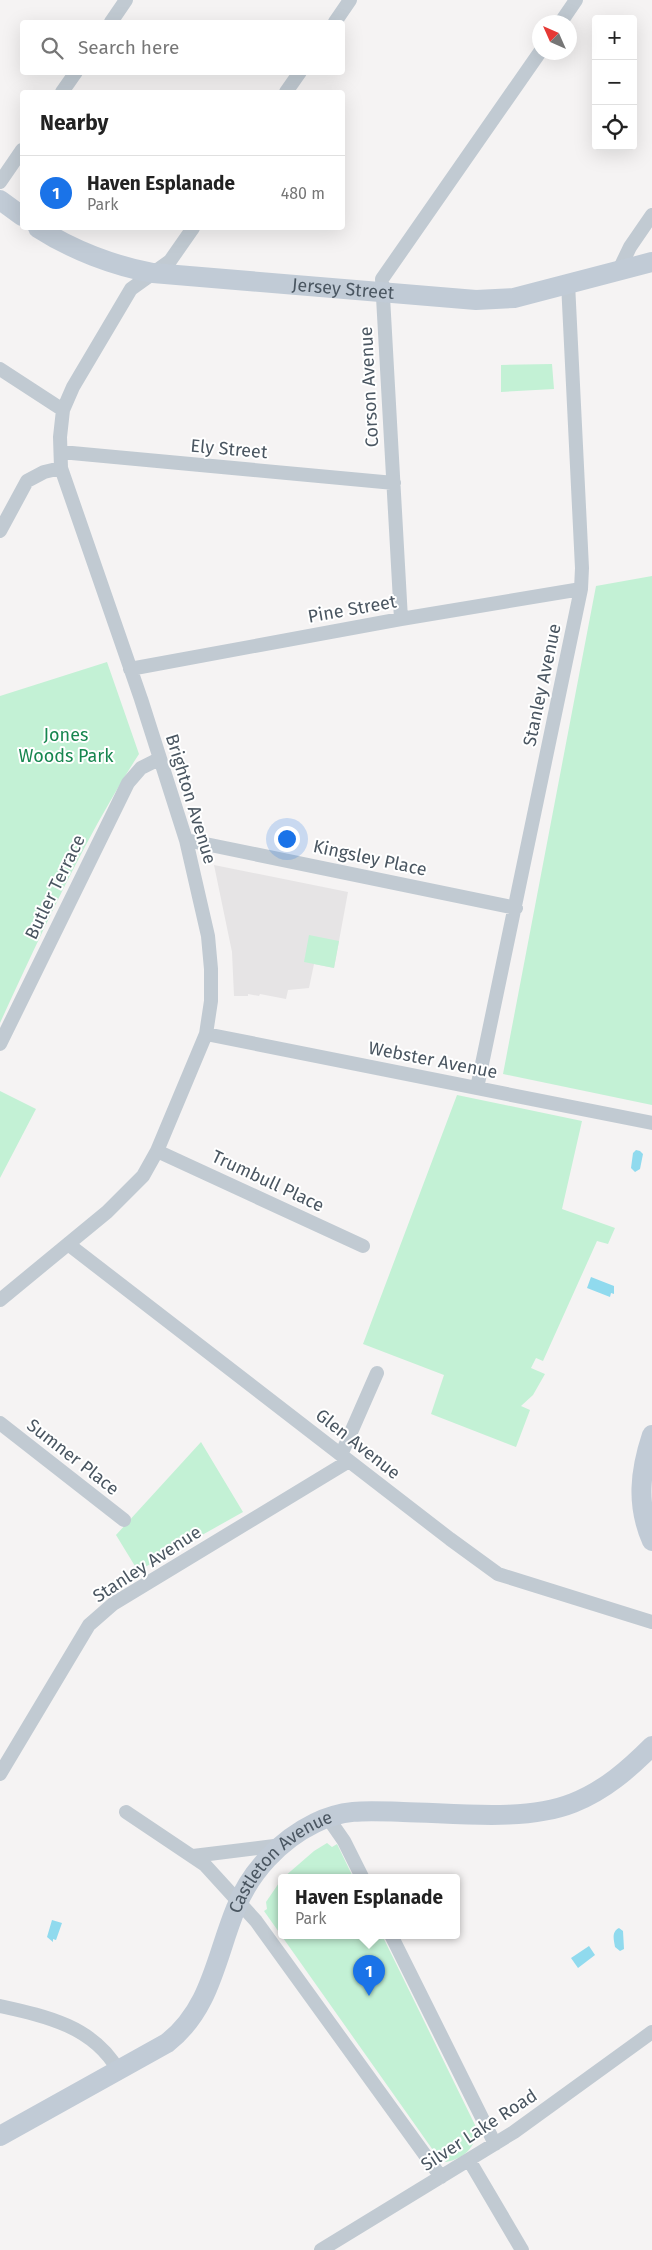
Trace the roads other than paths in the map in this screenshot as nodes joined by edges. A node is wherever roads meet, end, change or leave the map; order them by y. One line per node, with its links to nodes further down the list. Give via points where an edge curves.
1 (126, 0): 5 (street)
2 (350, 0): 6 (street)
3 (576, 0): 4 (street)
4 (566, 15)
5 (112, 20)
6 (336, 20)
7 (534, 60): 23 (street, Corson Avenue, via 382,279)
8 (74, 75): 10 (street)
9 (298, 75): 11 (street)
10 (63, 90)
11 (287, 90)
12 (20, 153): 13 (street)
13 (0, 182)
14 (0, 200): 15 (street)
15 (20, 215)
16 (652, 215): 20 (street)
17 (42, 230): 21 (street, Jersey Street, via 89,254)
18 (192, 230): 21 (street, Brighton Avenue, via 170,261)
19 (652, 262): 20 (street, Jersey Street)
20 (619, 270): 22 (street, Jersey Street)
21 (153, 273): 23 (street, Jersey Street); 25 (street, Brighton Avenue, via 131,289 73,387)
22 (568, 283): 23 (street, Jersey Street, via 496,300); 30 (street, Stanley Avenue)
23 (383, 293): 28 (street, Corson Avenue)
24 (0, 369): 25 (street)
25 (63, 410): 26 (street, Brighton Avenue)
26 (61, 452): 27 (street, Brighton Avenue); 28 (street, Ely Street)
27 (61, 468): 29 (street, via 27,481); 32 (street, Brighton Avenue)
28 (394, 483): 31 (street, Corson Avenue)
29 (0, 532)
30 (581, 589): 31 (street, Pine Street); 35 (street, Stanley Avenue)
31 (401, 619): 32 (street, Pine Street)
32 (130, 669): 33 (street, Brighton Avenue)
33 (159, 759): 34 (street, Brighton Avenue); 37 (street, Butler Terrace, via 141,768 128,783)
34 (186, 840): 35 (street, Kingsley Place); 36 (street, Brighton Avenue, via 210,952 211,1002)
35 (516, 908): 38 (street, Stanley Avenue)
36 (206, 1034): 38 (street, Webster Avenue); 40 (street, Brighton Avenue)
37 (0, 1044)
38 (477, 1088): 39 (street, Webster Avenue)
39 (652, 1123)
40 (157, 1151): 41 (street, Brighton Avenue, via 143,1176); 42 (street, Trumbull Place)
41 (68, 1244): 43 (street, Brighton Avenue); 47 (street, Glen Avenue)
42 (363, 1246)
43 (0, 1300)
44 (377, 1373): 47 (street)
45 (0, 1423): 48 (street, Sumner Place)
46 (652, 1435): 49 (street, via 643,1463 640,1493)
47 (345, 1458): 50 (street, Glen Avenue, via 498,1574); 52 (street, Stanley Avenue, via 326,1477 113,1604 90,1625)
48 (124, 1520)
49 (652, 1541)
50 (652, 1622)
51 (652, 1746): 54 (street, Castleton Avenue, via 600,1789 572,1804 554,1809 510,1814 355,1811)
52 (0, 1774)
53 (126, 1812): 56 (street)
54 (328, 1818): 55 (street, Castleton Avenue); 57 (street)
55 (282, 1845): 56 (street); 58 (street, Castleton Avenue, via 258,1870)
56 (193, 1856): 58 (street, via 216,1875)
57 (360, 1874)
58 (239, 1902): 62 (street, Castleton Avenue, via 213,1977 191,2020 167,2044); 66 (street)
59 (393, 1939): 64 (street)
60 (0, 2006): 62 (street, via 49,2018 80,2031 101,2048)
61 (652, 2032): 64 (street, Silver Lake Road)
62 (118, 2070): 63 (street, Castleton Avenue)
63 (0, 2136)
64 (495, 2144): 65 (street, Silver Lake Road)
65 (469, 2160): 66 (street, Silver Lake Road); 68 (street)
66 (441, 2177): 67 (street, Silver Lake Road)
67 (321, 2250)
68 (522, 2250)

